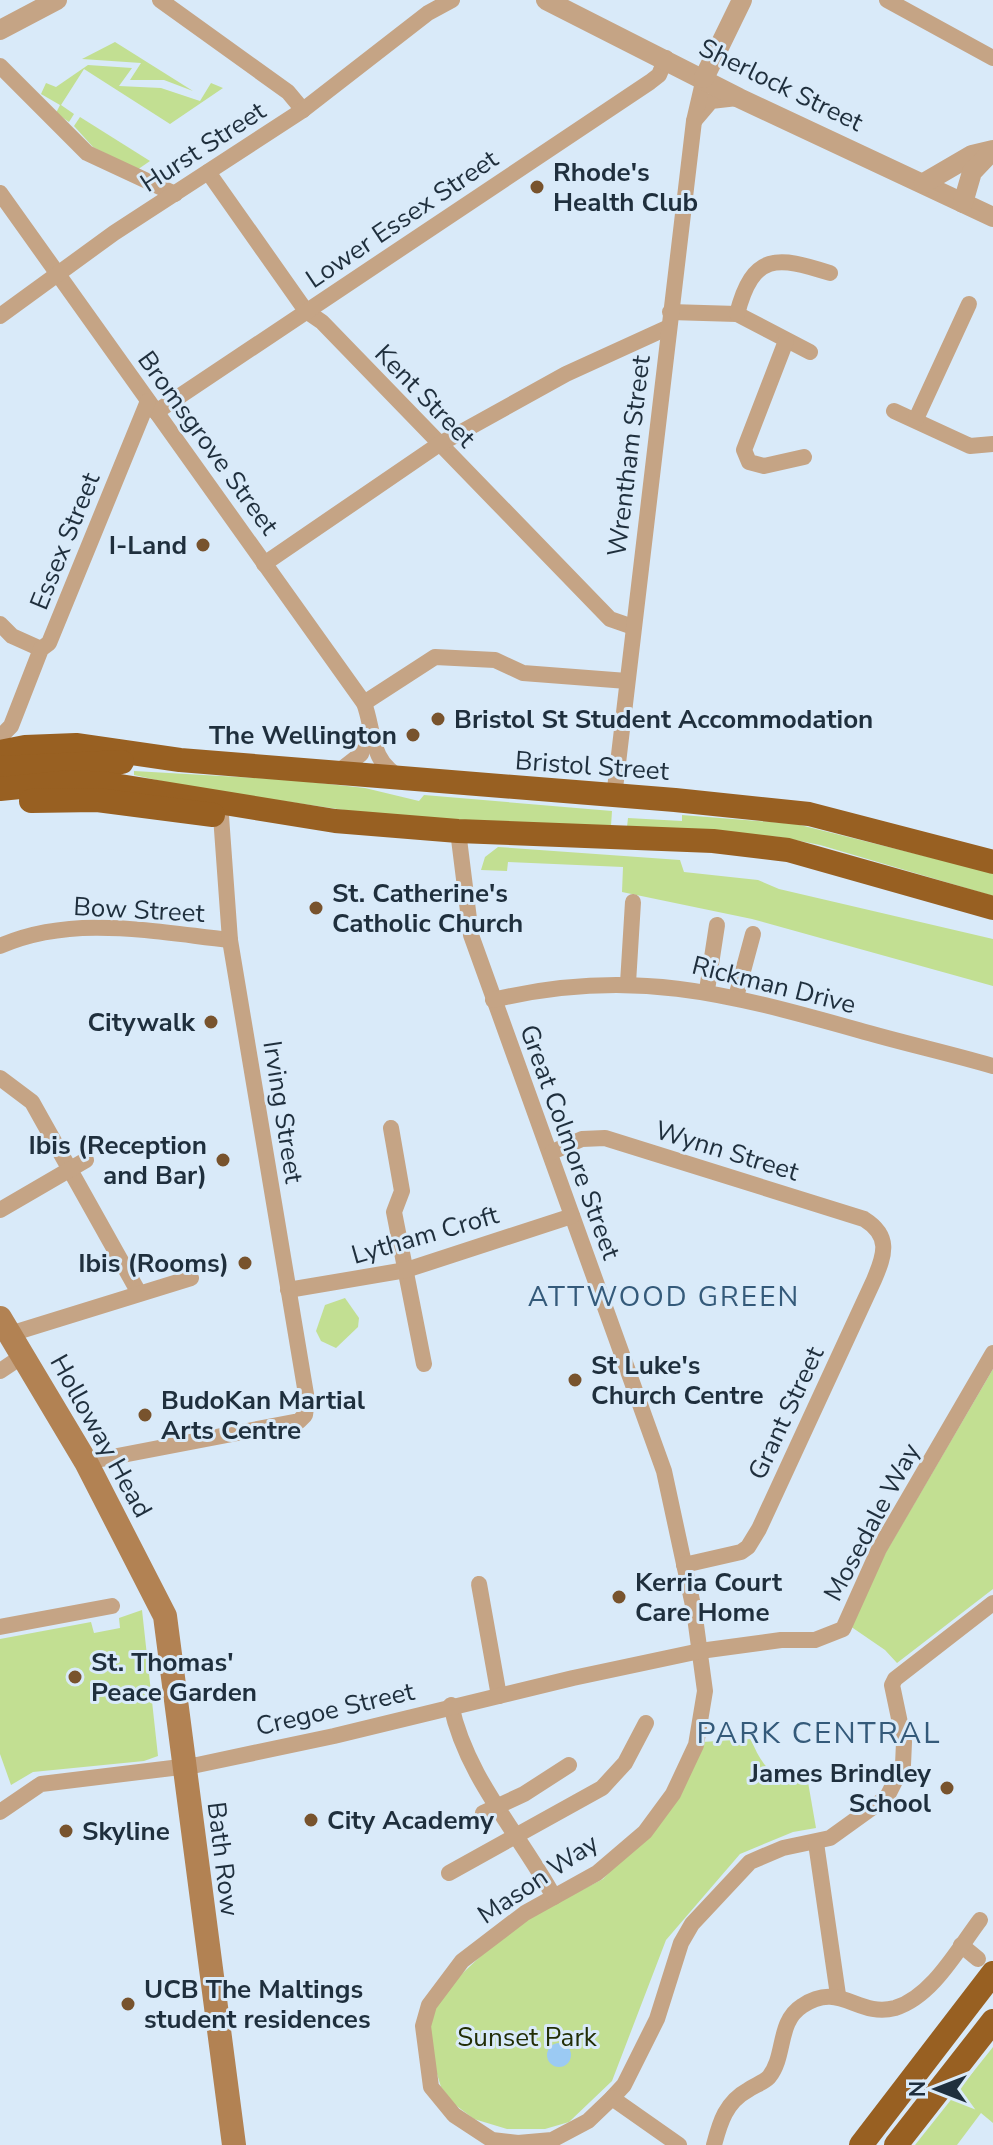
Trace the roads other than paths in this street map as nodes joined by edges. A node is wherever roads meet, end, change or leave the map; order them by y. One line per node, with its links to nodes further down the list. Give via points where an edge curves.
1 (57, 0): 8 (street)
2 (160, 0): 14 (street, via 288,92)
3 (452, 0): 7 (street, Hurst Street)
4 (546, 0): 9 (street, Sherlock Street)
5 (742, 0): 12 (street)
6 (887, 0): 10 (street)
7 (431, 6): 14 (street, Hurst Street)
8 (0, 30)
9 (666, 58): 12 (street, Sherlock Street); 26 (street, Lower Essex Street, via 650,82)
10 (993, 58)
11 (0, 66): 20 (street, via 87,153)
12 (704, 78): 13 (street, Sherlock Street); 15 (street, Wrentham Street)
13 (739, 98): 15 (street, via 711,101); 18 (street, Sherlock Street)
14 (303, 110): 17 (street, Hurst Street)
15 (694, 121): 29 (street, Wrentham Street)
16 (993, 150): 18 (street, via 972,155); 21 (street, via 972,172)
17 (208, 172): 20 (street, Hurst Street); 26 (street, Kent Street)
18 (924, 183): 21 (street, Sherlock Street)
19 (0, 193): 24 (street, Bromsgrove Street)
20 (175, 194): 24 (street, Hurst Street)
21 (963, 203): 22 (street, Sherlock Street)
22 (993, 217)
23 (830, 273): 27 (street, via 788,259 759,268)
24 (58, 275): 28 (street, Hurst Street); 32 (street, Bromsgrove Street)
25 (969, 304): 34 (street)
26 (306, 311): 32 (street, Lower Essex Street); 36 (street, Kent Street)
27 (737, 314): 29 (street); 30 (street)
28 (0, 316)
29 (670, 319): 36 (street); 40 (street, Wrentham Street)
30 (786, 341): 31 (street); 37 (street, via 744,450 749,462 764,466)
31 (810, 352)
32 (152, 406): 38 (street, Bromsgrove Street); 41 (street, Essex Street, via 49,643)
33 (894, 411): 34 (street)
34 (916, 419): 35 (street, via 970,446)
35 (993, 444)
36 (438, 445): 38 (street); 40 (street, Kent Street, via 610,619)
37 (804, 457)
38 (264, 564): 43 (street, Bromsgrove Street)
39 (0, 624): 41 (street)
40 (632, 634): 42 (street, Wrentham Street)
41 (41, 649): 45 (street, Essex Street, via 11,726)
42 (627, 681): 43 (street, via 523,673 495,660 435,657); 52 (street, Wrentham Street)
43 (364, 703): 44 (street, Bromsgrove Street)
44 (370, 724): 49 (street, via 361,754); 50 (street, Bromsgrove Street, via 385,766)
45 (0, 737)
46 (0, 752): 47 (highway, via 76,745)
47 (180, 760): 48 (highway); 49 (highway, Bristol Street)
48 (0, 768)
49 (338, 772): 50 (highway, Bristol Street)
50 (404, 778): 52 (highway, Bristol Street)
51 (0, 789): 55 (highway, via 108,784)
52 (614, 797): 57 (highway, Bristol Street, via 809,814)
53 (0, 806): 54 (highway, via 97,800)
54 (221, 816): 55 (highway); 62 (street, Irving Street)
55 (335, 821): 56 (highway)
56 (458, 831): 59 (highway, via 713,841 788,850); 67 (street, Great Colmore Street, via 471,935)
57 (993, 862)
58 (633, 902): 64 (street)
59 (993, 908)
60 (717, 925): 65 (street)
61 (753, 934): 66 (street)
62 (230, 940): 63 (street, Bow Street, via 96,927 54,930); 79 (street, Irving Street)
63 (0, 946)
64 (628, 983): 65 (street, Rickman Drive); 67 (street, Rickman Drive, via 546,987)
65 (707, 990): 66 (street, Rickman Drive)
66 (736, 997): 68 (street, Rickman Drive)
67 (493, 1000): 71 (street, Great Colmore Street)
68 (993, 1066)
69 (0, 1078): 73 (street, via 24,1090)
70 (391, 1128): 77 (street, via 402,1191 394,1212)
71 (552, 1152): 75 (street, Great Colmore Street); 76 (street, Wynn Street, via 582,1139 605,1138 864,1219)
72 (86, 1160): 73 (street)
73 (68, 1171): 74 (street); 80 (street)
74 (0, 1210)
75 (572, 1216): 77 (street, Lytham Croft); 87 (street, Great Colmore Street, via 664,1471)
76 (883, 1236): 87 (street, Grant Street, via 885,1254 874,1280 759,1529 741,1552)
77 (406, 1270): 79 (street, Lytham Croft); 84 (street)
78 (191, 1278): 80 (street)
79 (288, 1290): 86 (street, Irving Street, via 307,1400 299,1421)
80 (139, 1293): 81 (street)
81 (5, 1326): 83 (main road, Holloway Head)
82 (993, 1353): 93 (street, Mosedale Way, via 879,1549 843,1629 815,1640)
83 (24, 1355): 85 (street); 86 (main road, Holloway Head)
84 (424, 1364)
85 (0, 1371)
86 (86, 1462): 88 (main road, Holloway Head)
87 (684, 1565): 93 (street, Great Colmore Street)
88 (151, 1583): 98 (main road, Bath Row, via 165,1616)
89 (479, 1584): 94 (street)
90 (993, 1603): 102 (street, via 895,1679 903,1765 887,1797 846,1829)
91 (0, 1627): 92 (street, via 107,1608)
92 (108, 1628)
93 (700, 1651): 94 (street, Cregoe Street); 104 (street, Mason Way, via 705,1691 696,1745 673,1794 645,1832 597,1873)
94 (499, 1696): 95 (street, Cregoe Street)
95 (451, 1705): 98 (street, Cregoe Street); 99 (street, via 458,1738)
96 (646, 1723): 101 (street, via 625,1763 602,1788)
97 (569, 1765): 99 (street)
98 (183, 1767): 100 (street, Cregoe Street, via 41,1784); 112 (main road, Bath Row)
99 (490, 1809): 101 (street)
100 (0, 1810)
101 (517, 1834): 103 (street); 104 (street)
102 (816, 1843): 108 (street); 110 (street, via 783,1848 750,1862 692,1924 657,2019)
103 (449, 1873)
104 (554, 1897): 111 (street, Mason Way, via 462,1961 429,2005 423,2026 431,2087)
105 (980, 1920): 106 (street)
106 (961, 1945): 107 (street); 108 (street, via 916,1998 894,2008 854,2004)
107 (986, 1966): 115 (highway)
108 (838, 1995): 114 (street, via 821,1996 788,2020 774,2071 726,2107)
109 (993, 2021): 116 (highway)
110 (612, 2098): 111 (street, via 588,2121 552,2140); 113 (street)
111 (473, 2138)
112 (234, 2145)
113 (679, 2145)
114 (714, 2145)
115 (861, 2145)
116 (896, 2145)

